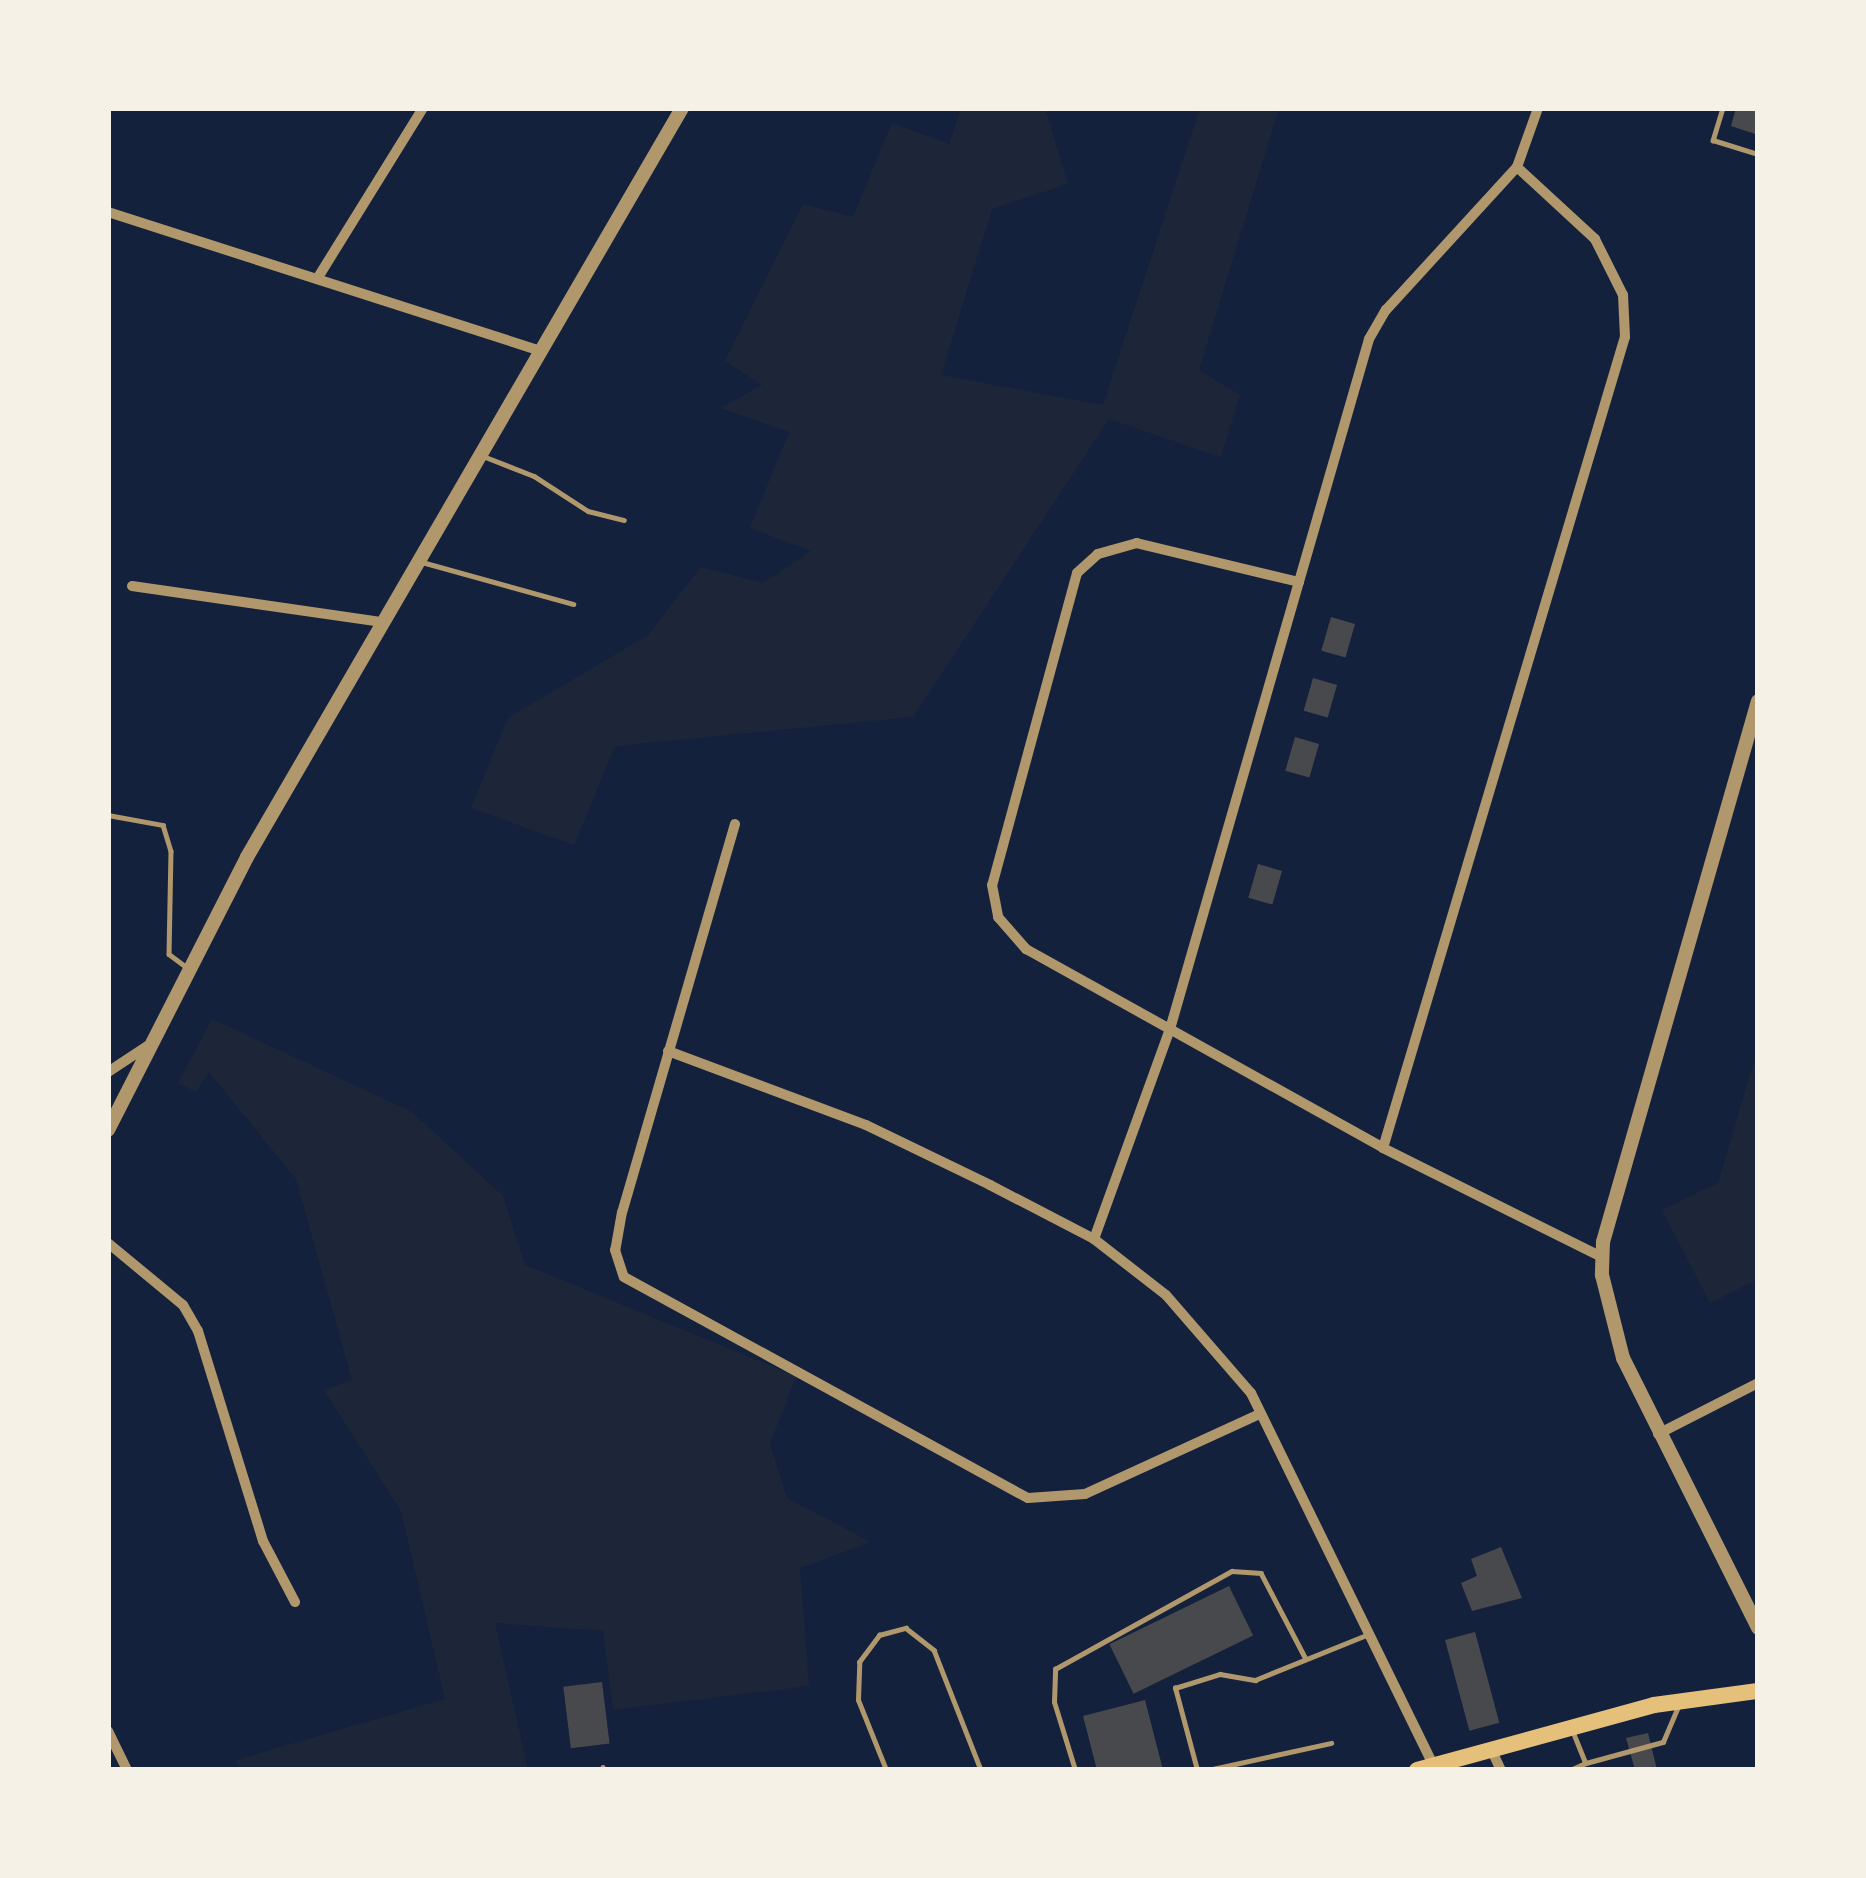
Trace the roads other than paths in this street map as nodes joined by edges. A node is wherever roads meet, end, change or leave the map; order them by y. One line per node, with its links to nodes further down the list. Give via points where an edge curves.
1 (422, 108): 8 (street)
2 (682, 108): 9 (street)
3 (1538, 108): 6 (street)
4 (1723, 108): 5 (lane, via 1713,140)
5 (1758, 153)
6 (1517, 167): 13 (street, via 1386,310 1369,339); 26 (street, via 1595,238 1623,296 1625,337)
7 (108, 212): 8 (street)
8 (317, 279): 9 (street)
9 (538, 350): 10 (street)
10 (478, 454): 11 (lane, via 534,476 588,512); 12 (street)
11 (624, 520)
12 (417, 561): 15 (lane); 16 (street)
13 (1299, 582): 21 (street); 21 (street, via 1137,543 1098,554 1077,572 993,904 1026,949)
14 (132, 586): 16 (street)
15 (573, 604)
16 (382, 622): 20 (street)
17 (1758, 701): 29 (street)
18 (108, 814): 20 (lane, via 163,825 171,851 169,954)
19 (735, 824): 23 (street)
20 (190, 969): 22 (street)
21 (1170, 1029): 26 (street); 27 (street)
22 (152, 1043): 24 (street); 25 (street)
23 (668, 1051): 27 (street, via 866,1125); 31 (street, via 622,1212 620,1265 634,1287 1028,1498 1085,1494)
24 (108, 1072)
25 (108, 1130)
26 (1383, 1148): 29 (street)
27 (1094, 1239): 31 (street, via 1224,1355)
28 (108, 1243): 33 (street, via 183,1305 198,1331 263,1541)
29 (1602, 1258): 32 (street, via 1609,1315)
30 (1758, 1384): 32 (street)
31 (1260, 1414): 35 (street)
32 (1658, 1434): 34 (street)
33 (295, 1602)
34 (1758, 1628)
35 (1369, 1634): 36 (lane); 44 (street)
36 (1306, 1659): 48 (lane, via 1261,1573 1232,1571 1055,1669 1054,1702); 49 (lane, via 1255,1680 1220,1674 1175,1688)
37 (1758, 1691): 38 (main road)
38 (1680, 1701): 39 (main road); 43 (lane, via 1663,1742)
39 (1571, 1728): 42 (main road); 43 (lane)
40 (108, 1731): 45 (street)
41 (1331, 1743): 50 (lane)
42 (1492, 1751): 44 (main road); 51 (street)
43 (1586, 1763): 52 (lane)
44 (1425, 1768)
45 (127, 1770)
46 (886, 1770): 47 (lane, via 858,1700 859,1662 879,1635 905,1628 934,1650)
47 (982, 1770)
48 (1075, 1770)
49 (1197, 1770)
50 (1208, 1770)
51 (1501, 1770)
52 (1570, 1770)

